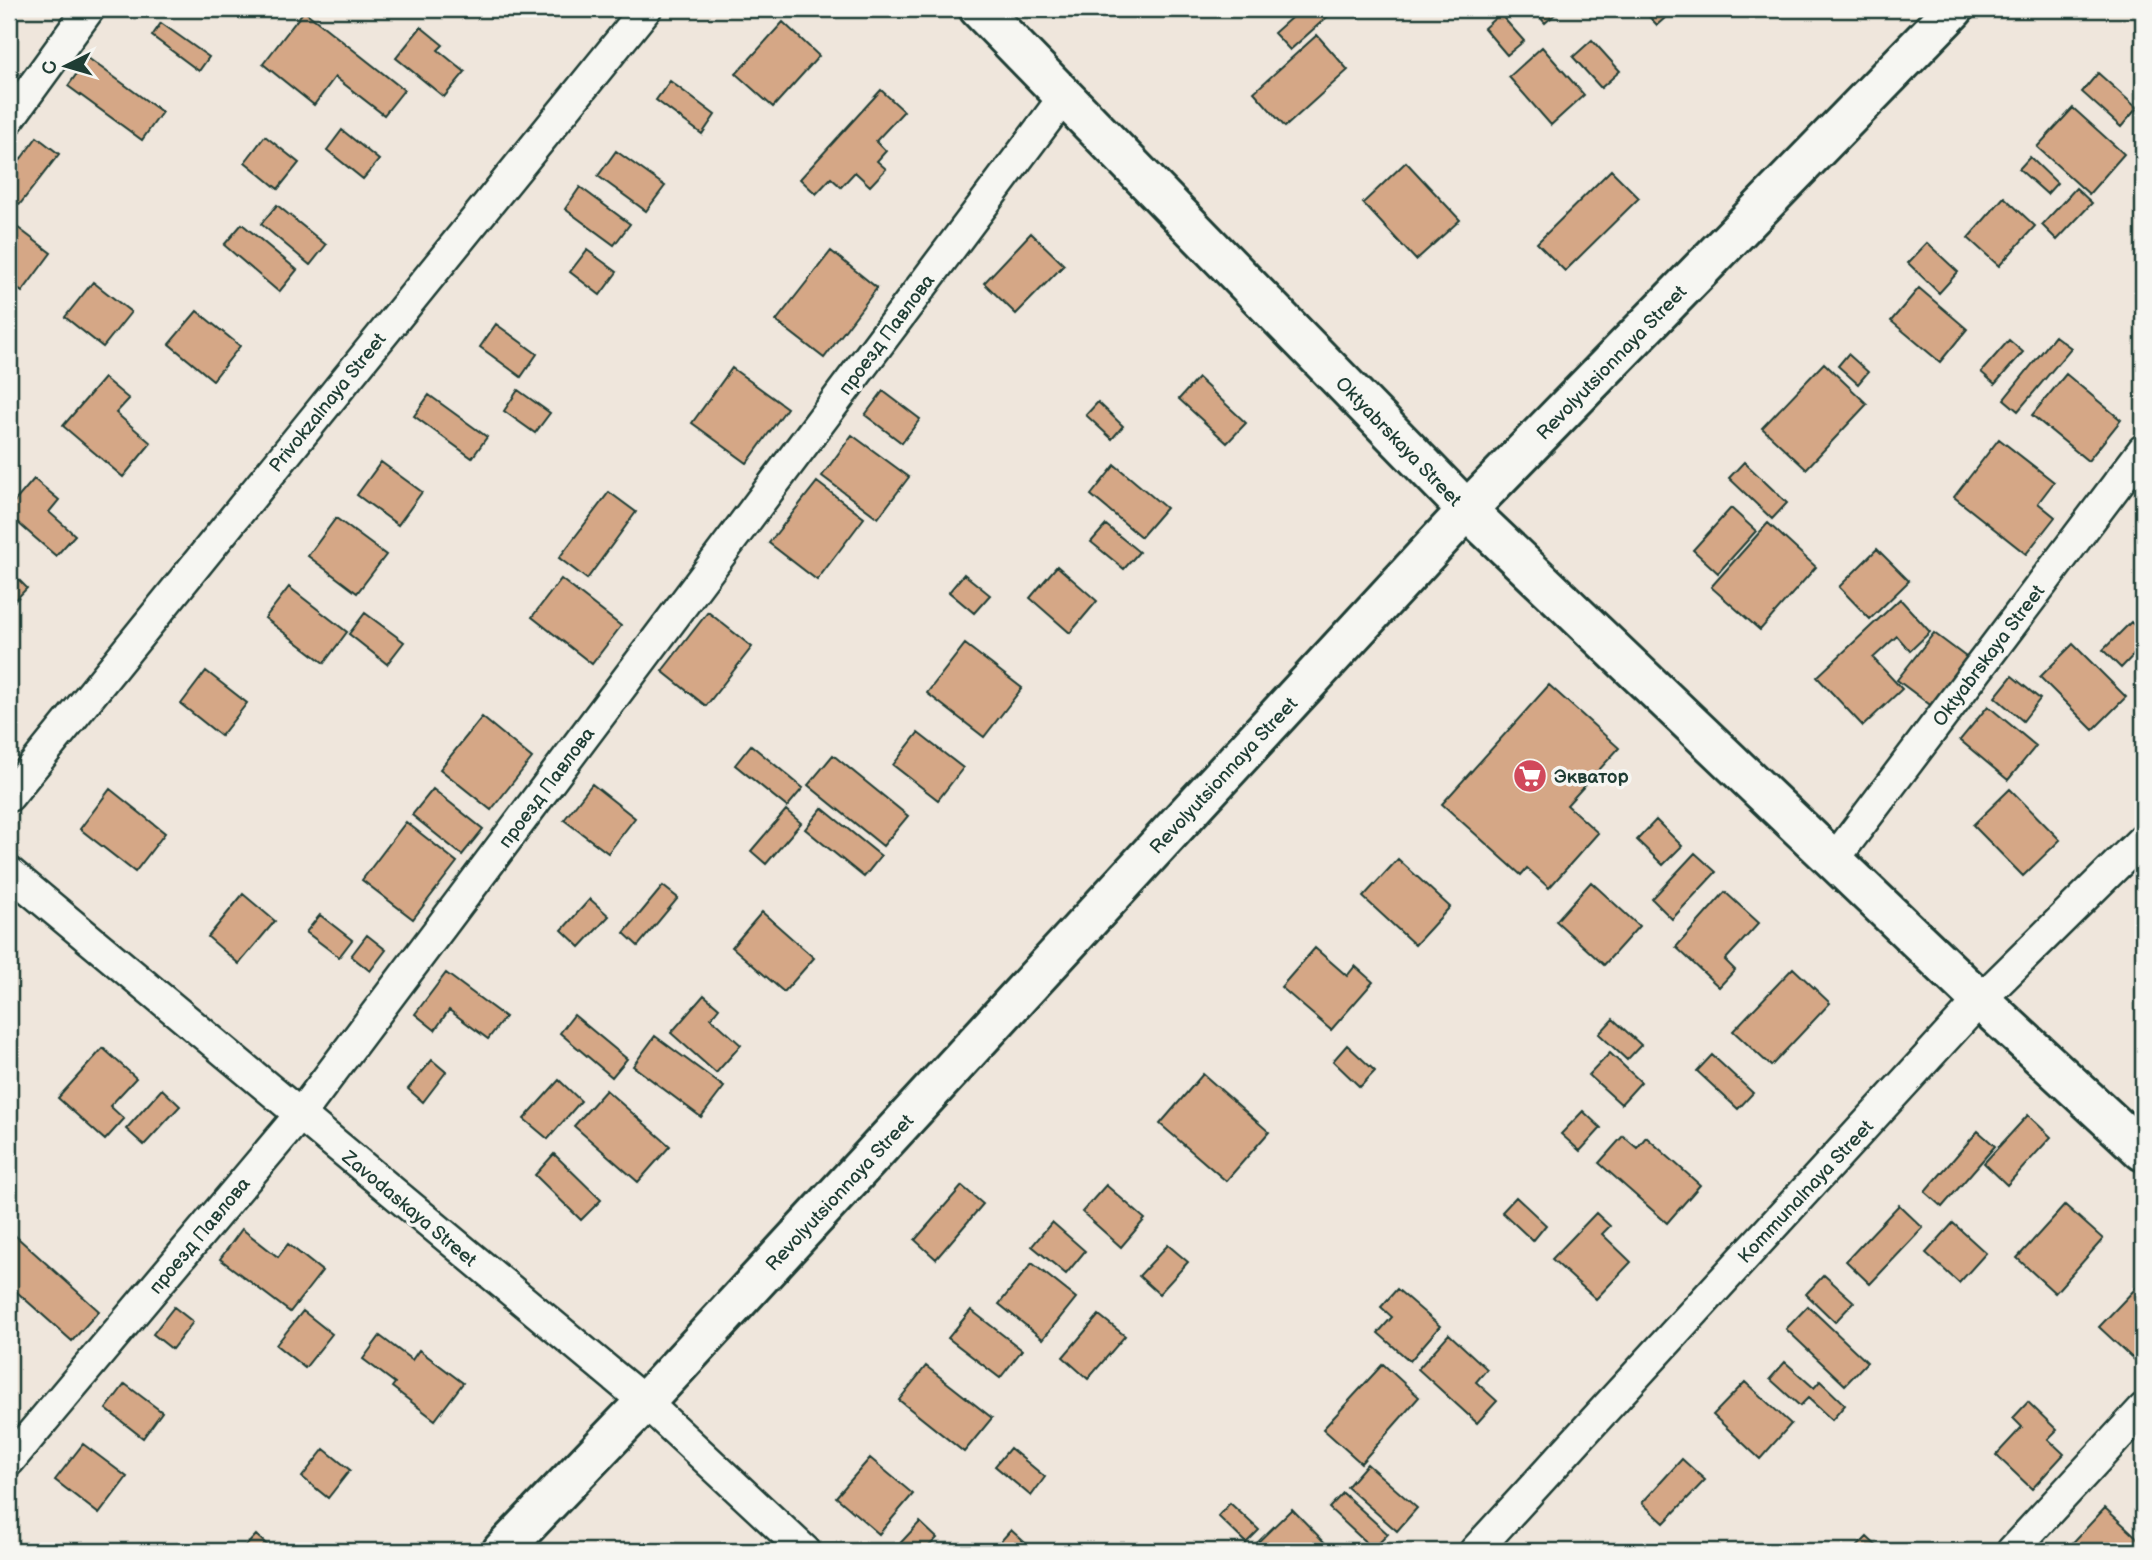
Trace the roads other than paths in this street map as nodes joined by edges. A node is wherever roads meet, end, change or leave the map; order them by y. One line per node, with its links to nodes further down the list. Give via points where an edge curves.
1 (89, 9): 6 (street)
2 (646, 9): 9 (street, Privokzalnaya Street)
3 (979, 9): 5 (street, Oktyabrskaya Street)
4 (1954, 9): 8 (street, Revolyutsionnaya Street)
5 (1063, 97): 8 (street, Oktyabrskaya Street); 14 (street, проезд Павлова)
6 (9, 119)
7 (2143, 450): 11 (street, Oktyabrskaya Street)
8 (1467, 510): 11 (street, Oktyabrskaya Street); 16 (street, Revolyutsionnaya Street)
9 (9, 796)
10 (2143, 839): 13 (street, Kommunalnaya Street)
11 (1833, 860): 13 (street, Oktyabrskaya Street)
12 (9, 872): 14 (street, Zavodaskaya Street)
13 (1980, 1000): 15 (street, Oktyabrskaya Street); 21 (street, Kommunalnaya Street)
14 (299, 1116): 16 (street, Zavodaskaya Street); 18 (street, проезд Павлова)
15 (2143, 1151)
16 (645, 1402): 19 (street, Revolyutsionnaya Street); 20 (street, Zavodaskaya Street)
17 (2143, 1409): 22 (street)
18 (9, 1461)
19 (502, 1551)
20 (805, 1551)
21 (1475, 1551)
22 (2012, 1551)

